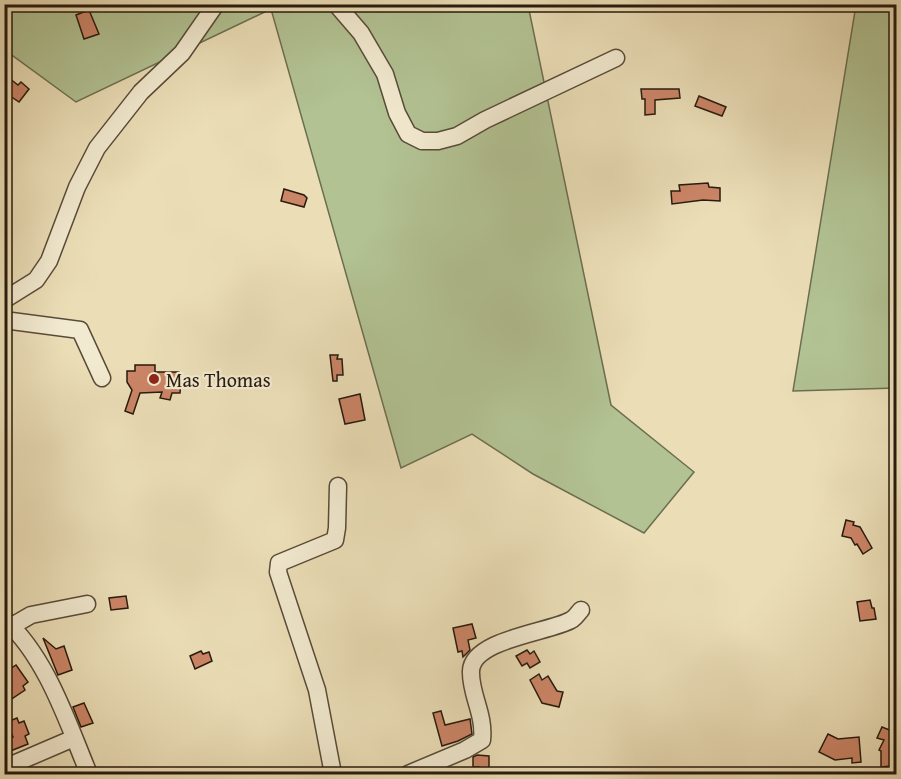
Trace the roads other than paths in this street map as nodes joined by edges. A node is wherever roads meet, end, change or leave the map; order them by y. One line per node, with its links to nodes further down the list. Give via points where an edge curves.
1 (216, 4): 4 (street, via 182,52 141,92 97,148 77,187 49,261 36,280)
2 (336, 4): 3 (street, via 361,33 385,74 408,134 422,141 457,136)
3 (616, 58)
4 (4, 300)
5 (4, 320): 6 (street, via 80,330)
6 (102, 378)
7 (338, 486): 14 (street, via 334,540 279,563 278,572 317,690)
8 (87, 604): 10 (street)
9 (581, 610): 15 (street, via 571,620 507,641 474,660 471,673 483,725 482,740)
10 (8, 623): 11 (street, via 42,667)
11 (74, 738): 12 (street); 13 (street)
12 (4, 768)
13 (89, 774)
14 (333, 774)
15 (408, 774)

